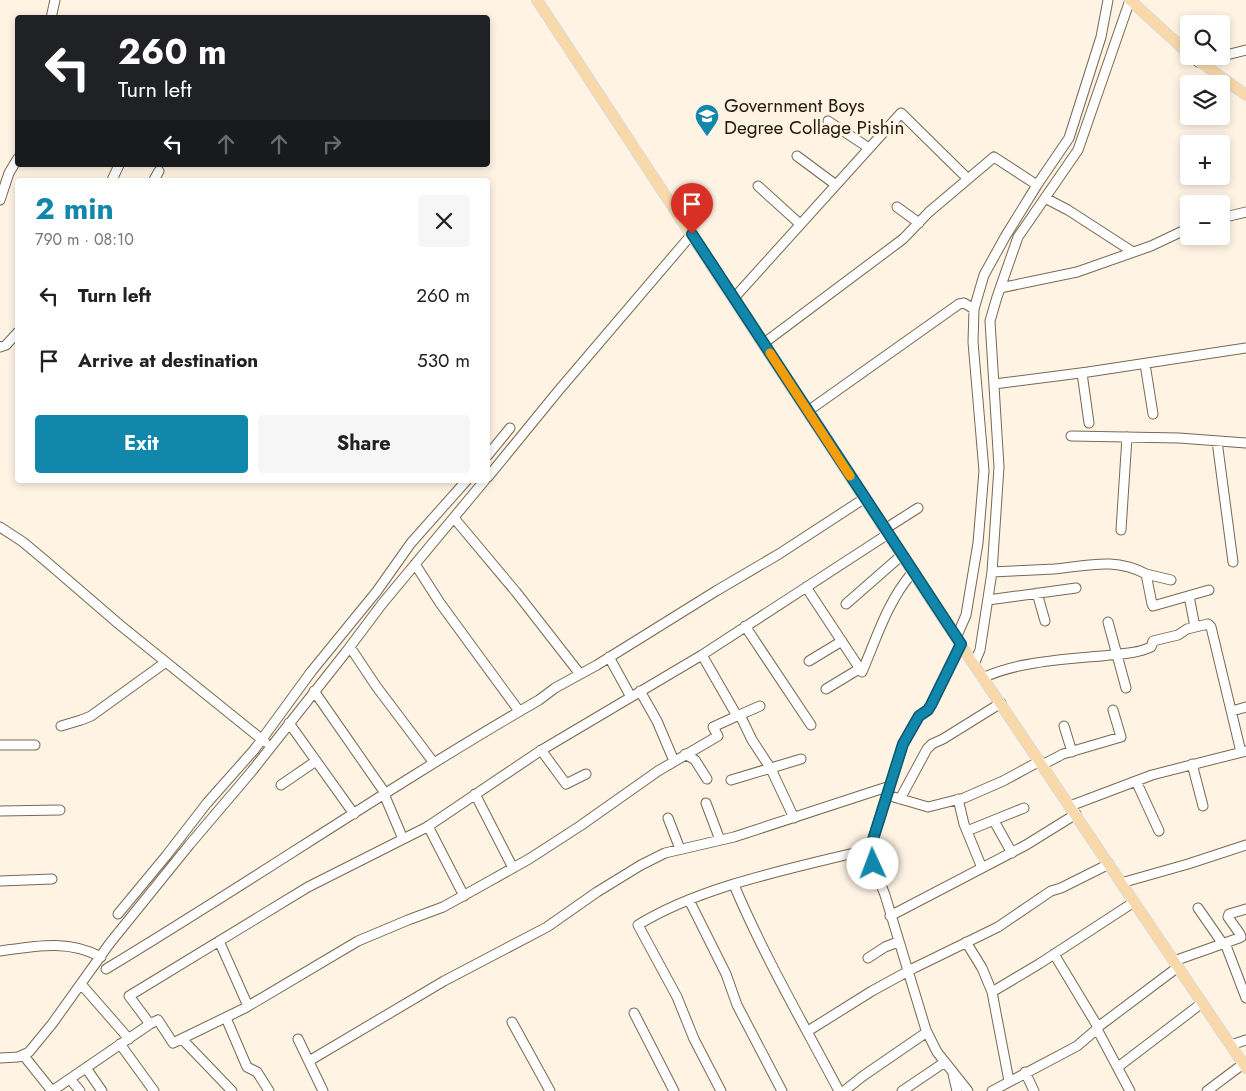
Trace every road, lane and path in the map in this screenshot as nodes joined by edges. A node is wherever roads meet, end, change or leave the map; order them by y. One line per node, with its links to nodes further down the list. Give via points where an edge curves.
1 (55, 0): 5 (street)
2 (537, 0): 29 (main road)
3 (1108, 0): 18 (street, via 1101,37 1069,138)
4 (1134, 2): 6 (main road); 21 (street, via 1078,150)
5 (52, 15)
6 (1180, 45)
7 (1246, 50): 8 (street)
8 (1230, 53)
9 (1204, 65): 10 (main road)
10 (1246, 95)
11 (828, 121): 12 (street)
12 (869, 148): 17 (street, via 901,114); 20 (street)
13 (797, 156): 20 (street)
14 (15, 163): 22 (street)
15 (160, 171): 16 (street)
16 (155, 178)
17 (967, 178): 18 (street, via 994,157); 26 (street)
18 (1037, 184): 33 (street, via 984,275)
19 (758, 186): 27 (street)
20 (836, 186): 27 (street)
21 (1045, 198): 30 (street); 31 (street, via 1018,237)
22 (0, 200)
23 (896, 207): 26 (street)
24 (1246, 212): 25 (street)
25 (1230, 216)
26 (919, 223): 35 (street, via 903,239)
27 (800, 224): 32 (street)
28 (1180, 232): 30 (street)
29 (692, 234): 32 (main road); 50 (street)
30 (1133, 252): 31 (street, via 1077,272)
31 (1000, 288): 40 (street, via 990,321)
32 (734, 298): 35 (main road)
33 (974, 309): 41 (street, via 959,304); 78 (street, via 973,342 984,471 978,543 966,615)
34 (15, 335): 36 (street)
35 (764, 343): 41 (main road)
36 (0, 347)
37 (1246, 348): 38 (street)
38 (1145, 364): 39 (street); 42 (street)
39 (1082, 373): 40 (street); 43 (street)
40 (994, 384): 63 (street, via 999,467)
41 (808, 411): 53 (main road)
42 (1153, 414)
43 (1089, 423)
44 (510, 428): 49 (street)
45 (1071, 436): 46 (street)
46 (1128, 437): 47 (street); 57 (street)
47 (1217, 441): 48 (street); 60 (street)
48 (1246, 442)
49 (490, 453)
50 (490, 474)
51 (463, 483): 105 (street, via 411,543)
52 (483, 483): 55 (street)
53 (865, 498): 58 (main road); 82 (street)
54 (918, 508): 58 (street)
55 (454, 518): 61 (street); 87 (street)
56 (0, 527): 84 (street)
57 (1121, 530)
58 (886, 532): 59 (main road); 66 (street)
59 (902, 555): 62 (main road); 72 (street)
60 (1233, 562)
61 (415, 564): 79 (street); 98 (street)
62 (913, 572): 78 (main road); 86 (street, via 892,601 862,672)
63 (992, 572): 64 (street, via 1110,563); 71 (street)
64 (1146, 574): 65 (street); 70 (street, via 1153,606)
65 (1171, 580)
66 (806, 587): 75 (street); 77 (street)
67 (1076, 588): 69 (street)
68 (1209, 590): 70 (street)
69 (1037, 593): 71 (street); 73 (street)
70 (1189, 596): 76 (street)
71 (988, 600): 85 (street, via 980,650)
72 (846, 604)
73 (1045, 621)
74 (1108, 622): 80 (street)
75 (745, 626): 81 (street); 102 (street)
76 (1195, 627): 80 (street, via 1153,641 1149,648); 99 (street, via 1208,624 1211,627)
77 (842, 641): 83 (street); 86 (street)
78 (958, 641): 85 (main road); 127 (street, via 928,710 919,716 906,738)
79 (350, 647): 91 (street); 116 (street)
80 (1117, 654): 88 (street, via 996,671); 89 (street)
81 (702, 655): 92 (street); 100 (street)
82 (609, 657): 87 (street); 93 (street)
83 (809, 661)
84 (166, 662): 103 (street, via 92,716); 105 (street)
85 (974, 664): 88 (main road)
86 (859, 669): 90 (street)
87 (580, 674): 98 (street)
88 (984, 678): 94 (main road)
89 (1126, 688)
90 (826, 689)
91 (314, 691): 101 (street); 125 (street)
92 (640, 691): 93 (street); 115 (street)
93 (631, 697): 109 (street)
94 (1000, 703): 117 (main road); 127 (street, via 932,744)
95 (760, 706): 100 (street)
96 (1246, 706): 99 (street)
97 (1113, 710): 110 (street, via 1120,737)
98 (519, 711): 116 (street)
99 (1232, 711): 111 (street)
100 (739, 715): 112 (street, via 713,727 718,736); 119 (street)
101 (289, 723): 108 (street); 114 (street)
102 (811, 725)
103 (61, 726)
104 (1064, 726): 110 (street)
105 (261, 739): 108 (street); 160 (street)
106 (35, 745): 107 (street)
107 (0, 746)
108 (271, 746): 168 (street)
109 (541, 750): 120 (street, via 566,784); 126 (street)
110 (1072, 752): 117 (street)
111 (1244, 752): 118 (street)
112 (686, 754): 115 (street); 121 (street, via 695,760)
113 (801, 759): 119 (street)
114 (316, 761): 124 (street); 135 (street)
115 (674, 761): 149 (street)
116 (434, 763): 125 (street)
117 (1041, 763): 128 (street); 133 (main road)
118 (1192, 764): 123 (street); 130 (street)
119 (771, 769): 122 (street); 137 (street)
120 (586, 774)
121 (707, 779)
122 (731, 780)
123 (1136, 781): 133 (street); 141 (street)
124 (281, 785)
125 (384, 793): 135 (street); 142 (street)
126 (475, 794): 139 (street); 149 (street)
127 (892, 795): 128 (street, via 908,803 928,807); 137 (street); 146 (street)
128 (958, 799): 140 (street)
129 (706, 802): 143 (street)
130 (1203, 806)
131 (1024, 808): 138 (street)
132 (60, 810): 134 (street)
133 (1073, 810): 147 (street); 148 (main road)
134 (0, 811)
135 (354, 814): 171 (street)
136 (668, 818): 145 (street)
137 (794, 818): 143 (street)
138 (994, 821): 140 (street); 147 (street)
139 (428, 826): 142 (street); 155 (street)
140 (967, 831): 150 (street)
141 (1159, 831)
142 (403, 839): 162 (street, via 308,887)
143 (720, 840): 145 (street)
144 (1246, 845): 153 (street)
145 (680, 849): 193 (street, via 641,865 547,927 444,981)
146 (870, 849): 154 (street); 161 (street)
147 (1012, 853): 150 (street)
148 (1109, 864): 153 (main road); 164 (street, via 1051,891 998,927)
149 (513, 868): 155 (street)
150 (982, 868): 161 (street)
151 (52, 878): 152 (street)
152 (0, 881)
153 (1122, 883): 157 (main road)
154 (734, 885): 156 (street); 183 (street)
155 (464, 896): 177 (street, via 358,941)
156 (690, 900): 211 (street, via 638,925); 212 (street, via 726,974 737,1005)
157 (1134, 902): 167 (street); 170 (main road)
158 (1198, 908): 165 (street)
159 (1246, 909): 165 (street, via 1229,914 1241,937)
160 (118, 914)
161 (890, 916): 163 (street)
162 (219, 941): 177 (street); 181 (street, via 129,996)
163 (898, 942): 169 (street); 172 (street)
164 (966, 942): 172 (street); 174 (street)
165 (1224, 944): 170 (street); 175 (street)
166 (0, 951): 168 (street, via 59,944)
167 (1054, 954): 174 (street); 182 (street)
168 (101, 957): 173 (street)
169 (868, 958)
170 (1176, 964): 176 (main road); 182 (street)
171 (106, 969)
172 (908, 972): 183 (street); 184 (street)
173 (80, 984): 185 (street); 191 (street)
174 (992, 992): 201 (street)
175 (1246, 998)
176 (1202, 1003): 190 (main road); 196 (street)
177 (248, 1006): 179 (street)
178 (634, 1013): 210 (street)
179 (226, 1018): 186 (street); 207 (street, via 247,1067 257,1072)
180 (512, 1022): 209 (street)
181 (150, 1024): 185 (street); 186 (street, via 158,1020 173,1043)
182 (1098, 1028): 196 (street); 199 (street, via 1076,1046)
183 (808, 1031): 213 (street)
184 (927, 1032): 194 (street); 214 (street)
185 (129, 1038): 189 (street)
186 (182, 1039): 206 (street)
187 (298, 1039): 193 (street)
188 (1246, 1040): 190 (street)
189 (120, 1044): 197 (street); 205 (street)
190 (1231, 1046): 195 (main road)
191 (24, 1056): 192 (street); 202 (street)
192 (0, 1058)
193 (309, 1061): 208 (street)
194 (945, 1062): 198 (street); 215 (street)
195 (1244, 1066): 221 (street)
196 (1118, 1067): 220 (street)
197 (86, 1068): 200 (street); 204 (street)
198 (952, 1072): 216 (street); 217 (street)
199 (1025, 1072): 201 (street); 219 (street)
200 (70, 1079): 202 (street); 203 (street)
201 (1009, 1081): 218 (street)
202 (52, 1091)
203 (80, 1091)
204 (102, 1091)
205 (154, 1091)
206 (232, 1091)
207 (269, 1091)
208 (322, 1091)
209 (550, 1091)
210 (674, 1091)
211 (721, 1091)
212 (782, 1091)
213 (839, 1091)
214 (844, 1091)
215 (902, 1091)
216 (957, 1091)
217 (968, 1091)
218 (992, 1091)
219 (1034, 1091)
220 (1130, 1091)
221 (1207, 1091)

